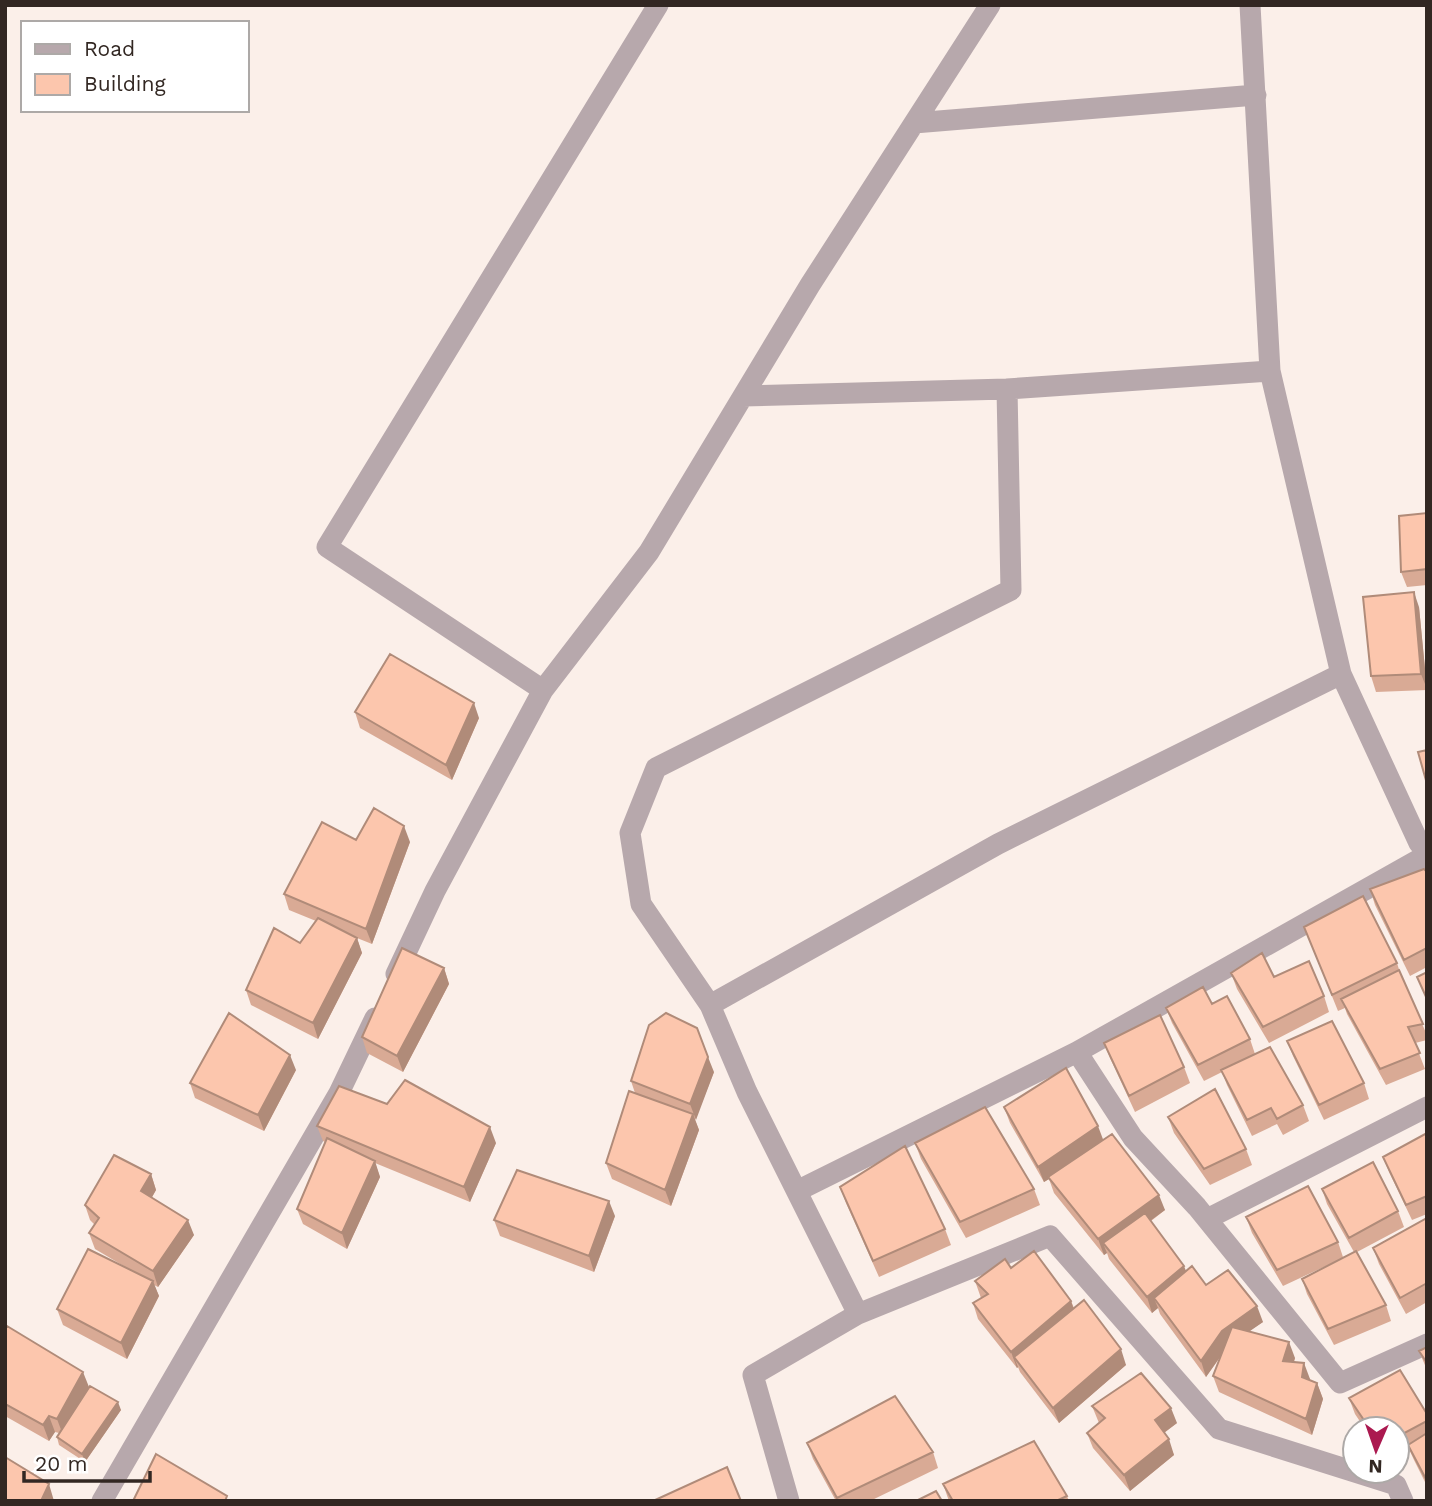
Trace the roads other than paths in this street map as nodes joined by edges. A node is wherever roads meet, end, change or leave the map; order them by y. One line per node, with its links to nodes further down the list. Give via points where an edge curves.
1 (658, 5): 10 (street, via 327,547)
2 (990, 5): 5 (street)
3 (1250, 5): 4 (street)
4 (1256, 95): 5 (street); 6 (street)
5 (914, 124): 8 (street)
6 (1270, 371): 7 (street); 9 (street)
7 (1007, 389): 8 (street); 12 (street, via 1011,590 656,768 630,833 641,904)
8 (743, 396): 10 (street, via 649,552)
9 (1341, 674): 11 (street); 12 (street, via 998,844)
10 (543, 690): 19 (street, via 435,891 340,1093)
11 (1427, 854): 13 (street)
12 (710, 1004): 15 (street, via 747,1092)
13 (1077, 1052): 15 (street); 16 (street, via 1133,1138)
14 (1427, 1107): 16 (street)
15 (797, 1191): 17 (street)
16 (1207, 1219): 18 (street, via 1340,1383)
17 (858, 1314): 20 (street, via 753,1375); 21 (street, via 1051,1236 1219,1429 1396,1486)
18 (1427, 1344)
19 (102, 1501)
20 (789, 1501)
21 (1403, 1501)

